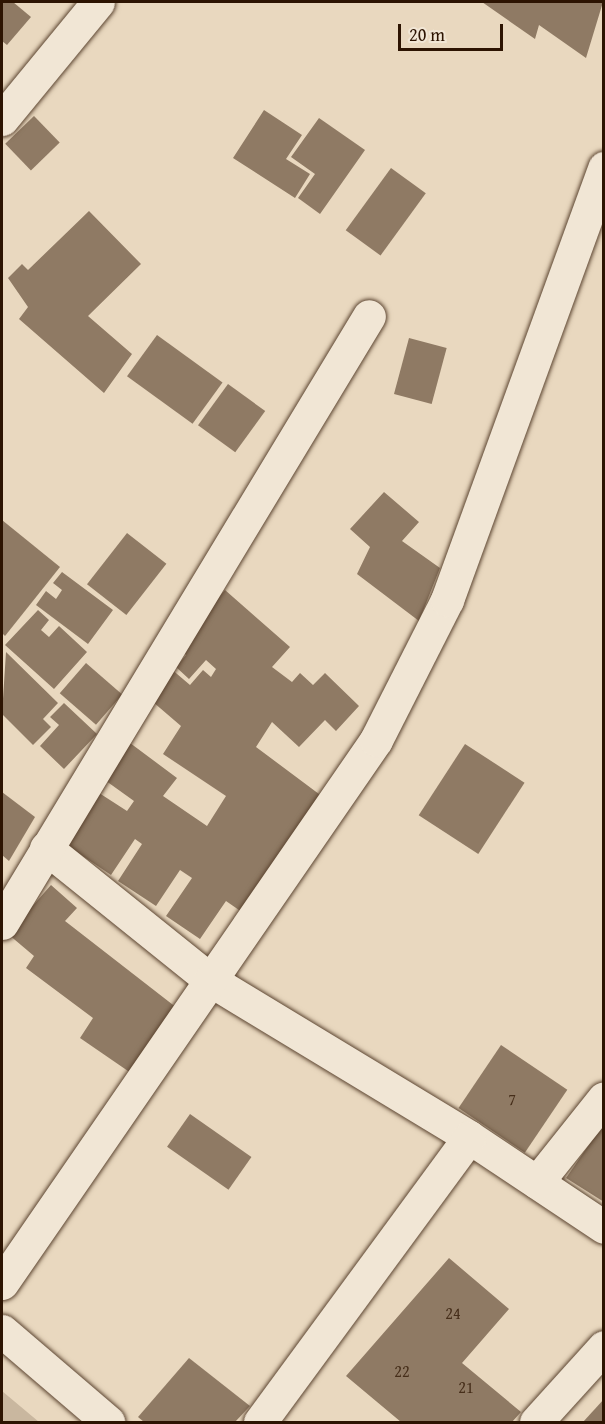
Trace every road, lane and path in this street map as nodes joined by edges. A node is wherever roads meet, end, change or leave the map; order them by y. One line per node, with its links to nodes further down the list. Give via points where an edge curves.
1 (98, 2): 2 (street)
2 (2, 119)
3 (603, 168): 7 (street, via 447,600 376,740)
4 (369, 316): 5 (street)
5 (46, 848): 6 (street); 7 (street)
6 (2, 923)
7 (210, 980): 9 (street); 12 (street)
8 (603, 1098): 10 (street)
9 (469, 1137): 10 (street); 16 (street)
10 (537, 1182): 11 (street)
11 (603, 1227)
12 (2, 1283)
13 (2, 1332): 15 (street)
14 (603, 1347): 17 (street)
15 (108, 1422)
16 (260, 1422)
17 (536, 1422)

